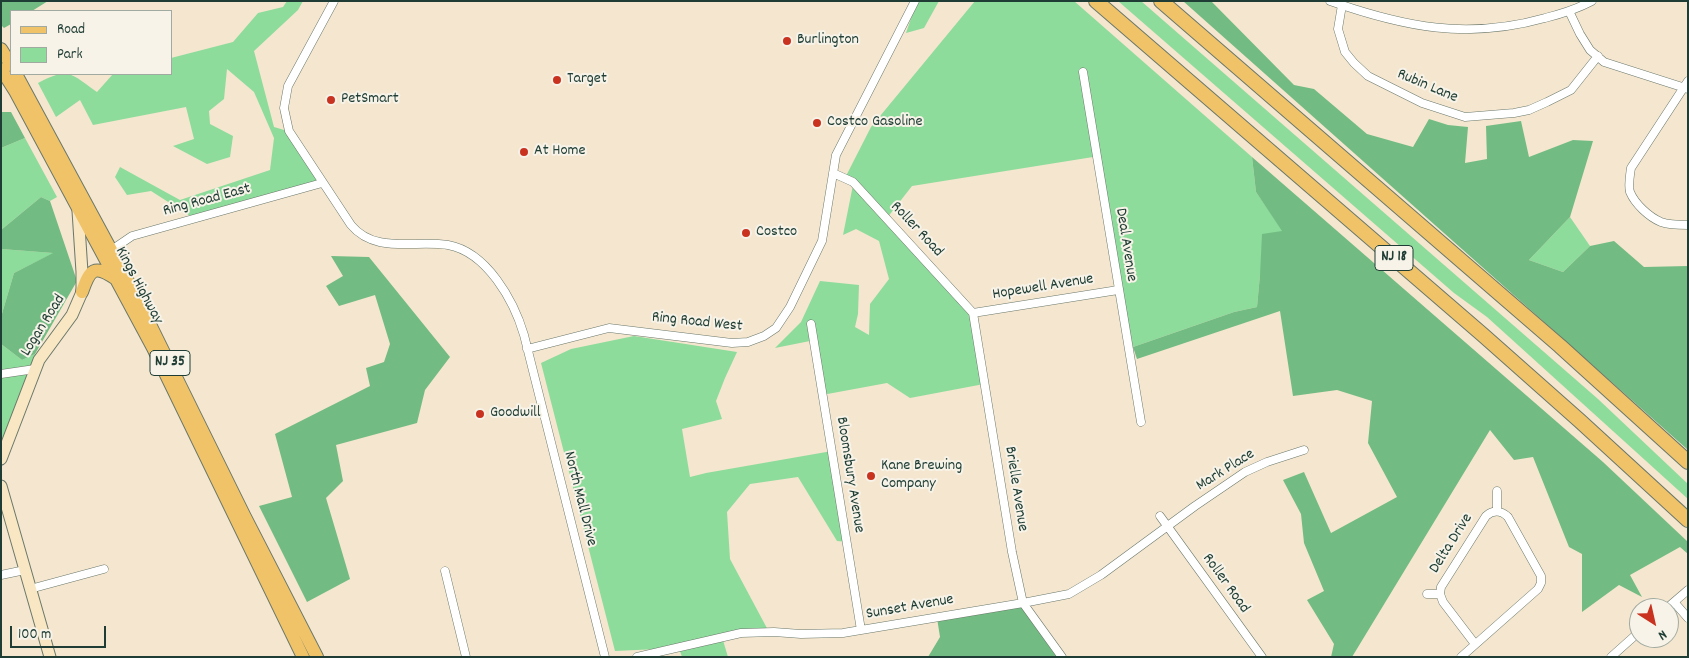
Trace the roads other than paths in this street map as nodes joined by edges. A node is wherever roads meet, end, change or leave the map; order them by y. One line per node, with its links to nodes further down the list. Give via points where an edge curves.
1 (334, 1): 17 (street, via 288,86 284,103 289,131)
2 (915, 1): 16 (street, Ring Road West, via 836,155)
3 (1096, 1): 38 (highway, NJ 18, via 1498,348)
4 (1161, 1): 33 (highway, NJ 18, via 1560,346)
5 (1330, 1): 7 (street)
6 (1592, 1): 8 (street)
7 (1342, 5): 8 (street, via 1392,20 1455,29 1520,25); 10 (street, Rubin Lane, via 1338,29 1345,52 1368,76 1422,103 1465,117 1514,113 1547,102 1571,90)
8 (1569, 11): 10 (street, via 1590,50)
9 (1, 49): 11 (main road)
10 (1598, 56): 15 (street, via 1604,62)
11 (10, 63)
12 (1, 69): 18 (main road, Kings Highway / NJ 35)
13 (1083, 72): 22 (street, Deal Avenue)
14 (17, 75): 20 (main road, Kings Highway / NJ 35)
15 (1687, 85): 19 (street, via 1631,168 1629,184 1630,192 1639,205 1652,216 1662,222)
16 (833, 174): 24 (street, Roller Road, via 853,182); 26 (street, Ring Road West, via 822,241 784,318 764,336 732,343 609,328)
17 (322, 183): 20 (street, Ring Road East, via 132,236); 26 (street, via 351,225 369,240 449,246 473,256 510,299)
18 (76, 204): 20 (main road, Kings Highway / NJ 35); 23 (street, Logan Road)
19 (1688, 225)
20 (108, 253): 21 (main road, Kings Highway / NJ 35); 55 (main road, Kings Highway / NJ 35, via 158,338)
21 (118, 281): 23 (main road, via 104,271 96,270 89,275); 54 (main road, Kings Highway / NJ 35)
22 (1118, 290): 24 (street, Hopewell Avenue); 29 (street, Deal Avenue)
23 (82, 292): 27 (street, Logan Road, via 72,315)
24 (973, 313): 47 (street, Brielle Avenue, via 1012,552)
25 (811, 324): 50 (street, Bloomsbury Avenue)
26 (527, 349): 57 (street, North Mall Drive)
27 (35, 369): 28 (street); 30 (street, Logan Road)
28 (1, 374)
29 (1141, 422)
30 (5, 438): 32 (street, Logan Road)
31 (1304, 450): 39 (street, Mark Place, via 1245,472)
32 (1, 459)
33 (1688, 462)
34 (1, 486): 41 (street)
35 (1497, 491): 36 (street)
36 (1497, 511): 46 (street, Delta Drive, via 1486,516 1441,587); 52 (street, Delta Drive, via 1508,517 1541,576 1541,583)
37 (1160, 516): 39 (street, Roller Road)
38 (1688, 520)
39 (1168, 527): 47 (street, Sunset Avenue, via 1077,591); 60 (street, Roller Road)
40 (104, 568): 44 (street)
41 (25, 570): 43 (street); 44 (street)
42 (445, 570): 56 (street)
43 (1, 575)
44 (30, 589): 53 (street)
45 (1427, 594): 46 (street)
46 (1440, 594): 52 (street, Delta Drive, via 1442,602)
47 (1024, 603): 50 (street, Sunset Avenue); 59 (street, Brielle Avenue)
48 (1679, 608): 49 (street)
49 (1688, 618)
50 (860, 630): 58 (street, Sunset Avenue, via 814,634 741,633)
51 (1629, 641): 62 (street)
52 (1476, 644): 61 (street, Delta Drive)
53 (50, 657)
54 (303, 657)
55 (316, 657)
56 (466, 657)
57 (605, 657)
58 (637, 657)
59 (1062, 657)
60 (1262, 657)
61 (1461, 657)
62 (1611, 657)

